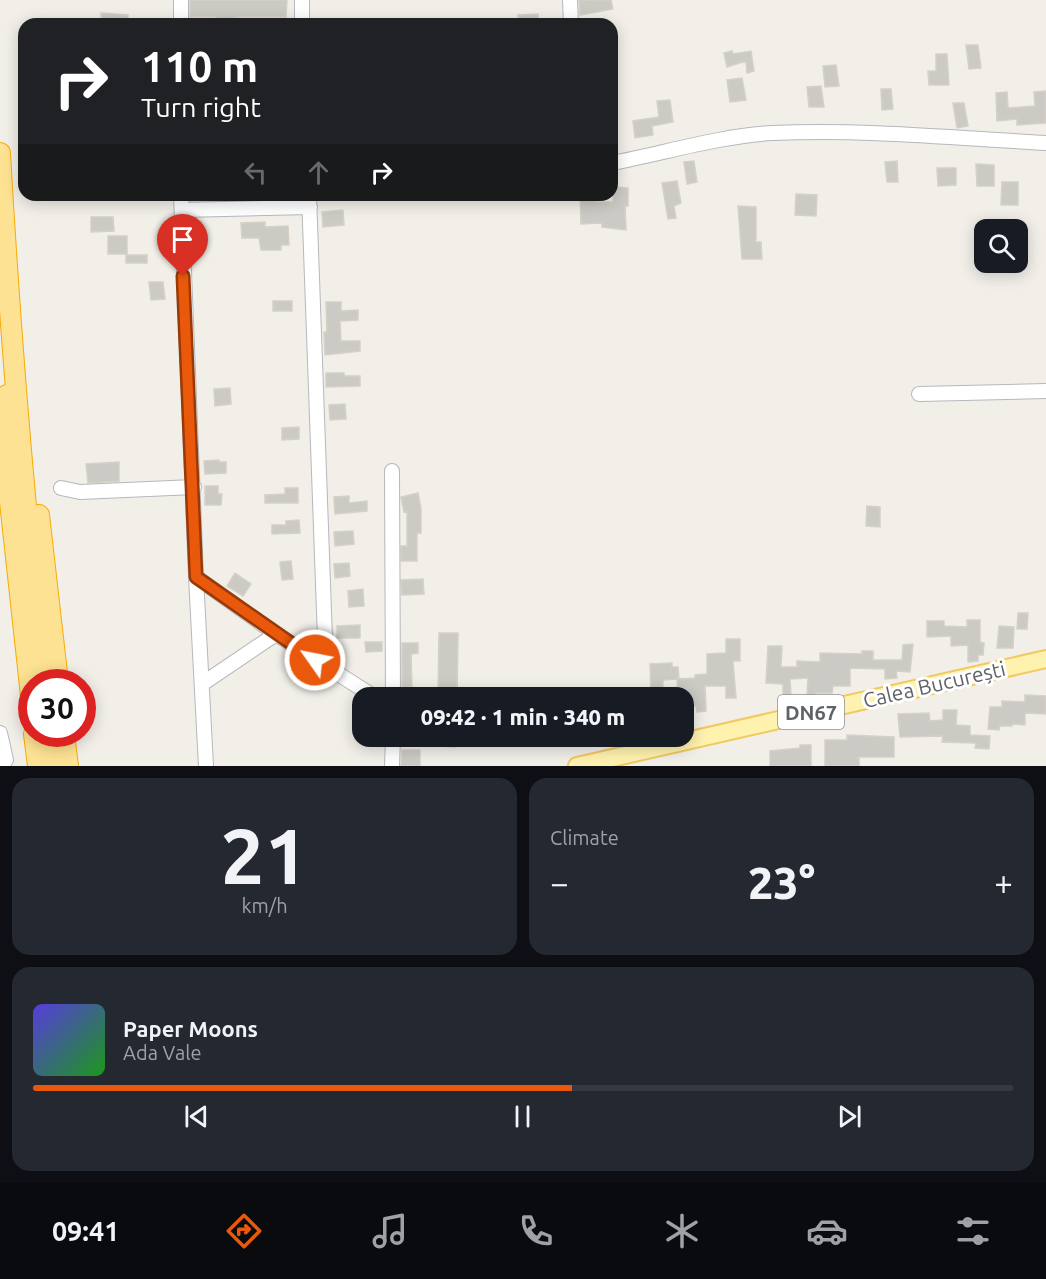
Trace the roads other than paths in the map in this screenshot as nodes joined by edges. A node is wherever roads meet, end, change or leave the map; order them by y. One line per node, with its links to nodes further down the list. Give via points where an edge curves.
1 (181, 0): 4 (street)
2 (302, 0): 5 (street)
3 (570, 0): 6 (street)
4 (180, 18)
5 (302, 18)
6 (571, 18)
7 (1046, 143): 9 (street, via 912,135 774,133)
8 (0, 153): 13 (highway)
9 (618, 162)
10 (181, 201): 12 (street)
11 (310, 201): 12 (street); 22 (street)
12 (182, 210): 17 (street)
13 (12, 362): 23 (highway, via 2,428); 24 (highway); 25 (highway, via 28,424)
14 (1046, 390): 15 (street)
15 (919, 394)
16 (392, 471): 28 (street)
17 (194, 487): 18 (street, via 80,492); 19 (street)
18 (61, 488)
19 (196, 577): 20 (street); 26 (street)
20 (276, 634): 22 (street); 26 (street)
21 (1046, 659): 40 (main road, Calea București / DN67)
22 (326, 667): 27 (street)
23 (28, 669)
24 (43, 669)
25 (56, 669)
26 (202, 684): 38 (street)
27 (358, 687)
28 (393, 687)
29 (0, 733): 34 (street, via 6,760)
30 (36, 747): 35 (highway)
31 (51, 747): 36 (highway)
32 (66, 747): 37 (highway)
33 (393, 747): 39 (street)
34 (1, 766)
35 (38, 766)
36 (53, 766)
37 (68, 766)
38 (206, 766)
39 (392, 766)
40 (577, 766)

